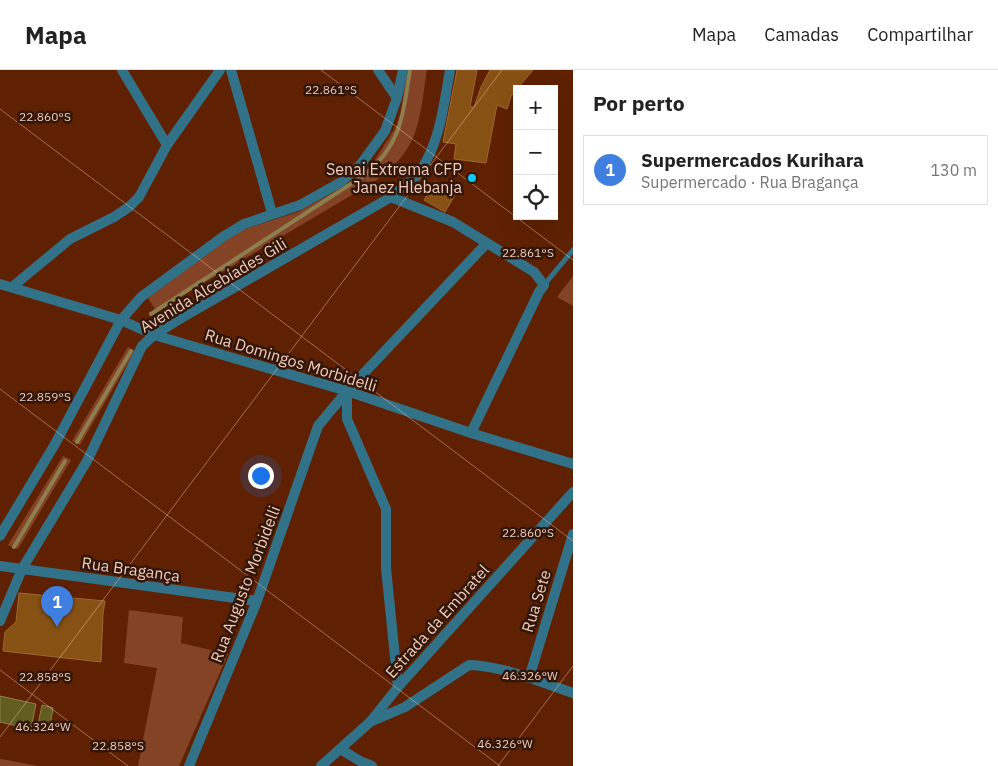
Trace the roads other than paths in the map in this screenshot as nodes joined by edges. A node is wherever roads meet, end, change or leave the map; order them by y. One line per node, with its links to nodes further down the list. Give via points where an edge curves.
1 (122, 70): 8 (street)
2 (220, 70): 8 (street)
3 (231, 70): 10 (street)
4 (378, 70): 7 (street)
5 (403, 70): 7 (street, Avenida Alcebíades Gili)
6 (450, 70): 9 (street, Avenida Alcebíades Gili, via 434,144 420,171)
7 (397, 98): 10 (street, Avenida Alcebíades Gili, via 385,131 361,164 340,182 300,204)
8 (167, 145): 15 (street, via 139,197 129,207 70,239)
9 (391, 198): 11 (street, via 453,222); 17 (street, Avenida Alcebíades Gili)
10 (272, 213): 16 (street, Avenida Alcebíades Gili, via 224,236 142,297)
11 (486, 244): 14 (street, via 534,272); 18 (street, Rua Augusto Morbidelli)
12 (573, 250): 14 (lane)
13 (0, 284): 15 (street, Rua Domingos Morbidelli)
14 (544, 285): 19 (street)
15 (12, 287): 16 (street, Rua Domingos Morbidelli)
16 (122, 320): 17 (street, Rua Domingos Morbidelli); 23 (street, Avenida Alcebíades Gili, via 55,444)
17 (154, 335): 18 (street, Rua Domingos Morbidelli); 25 (street, Avenida Alcebíades Gili, via 142,346 87,461)
18 (347, 391): 19 (street, Rua Domingos Morbidelli); 26 (street, Rua Augusto Morbidelli, via 318,426); 29 (street, via 347,419 386,509 386,568)
19 (471, 433): 20 (street, Rua Domingos Morbidelli)
20 (573, 464)
21 (572, 496): 29 (street, Estrada da Embratel)
22 (573, 534): 28 (street, Rua Sete)
23 (0, 536)
24 (0, 566): 25 (street, Rua Bragança)
25 (22, 569): 26 (street, Rua Bragança); 27 (street, Avenida Alcebíades Gili)
26 (257, 601): 34 (street, Rua Augusto Morbidelli)
27 (0, 621)
28 (529, 678): 30 (street); 31 (street, via 481,665 469,665 405,707)
29 (398, 687): 31 (street, Estrada da Embratel)
30 (573, 693)
31 (370, 722): 32 (street, Estrada da Embratel)
32 (340, 748): 33 (street); 35 (street, Estrada da Embratel)
33 (365, 765)
34 (189, 766)
35 (321, 766)

